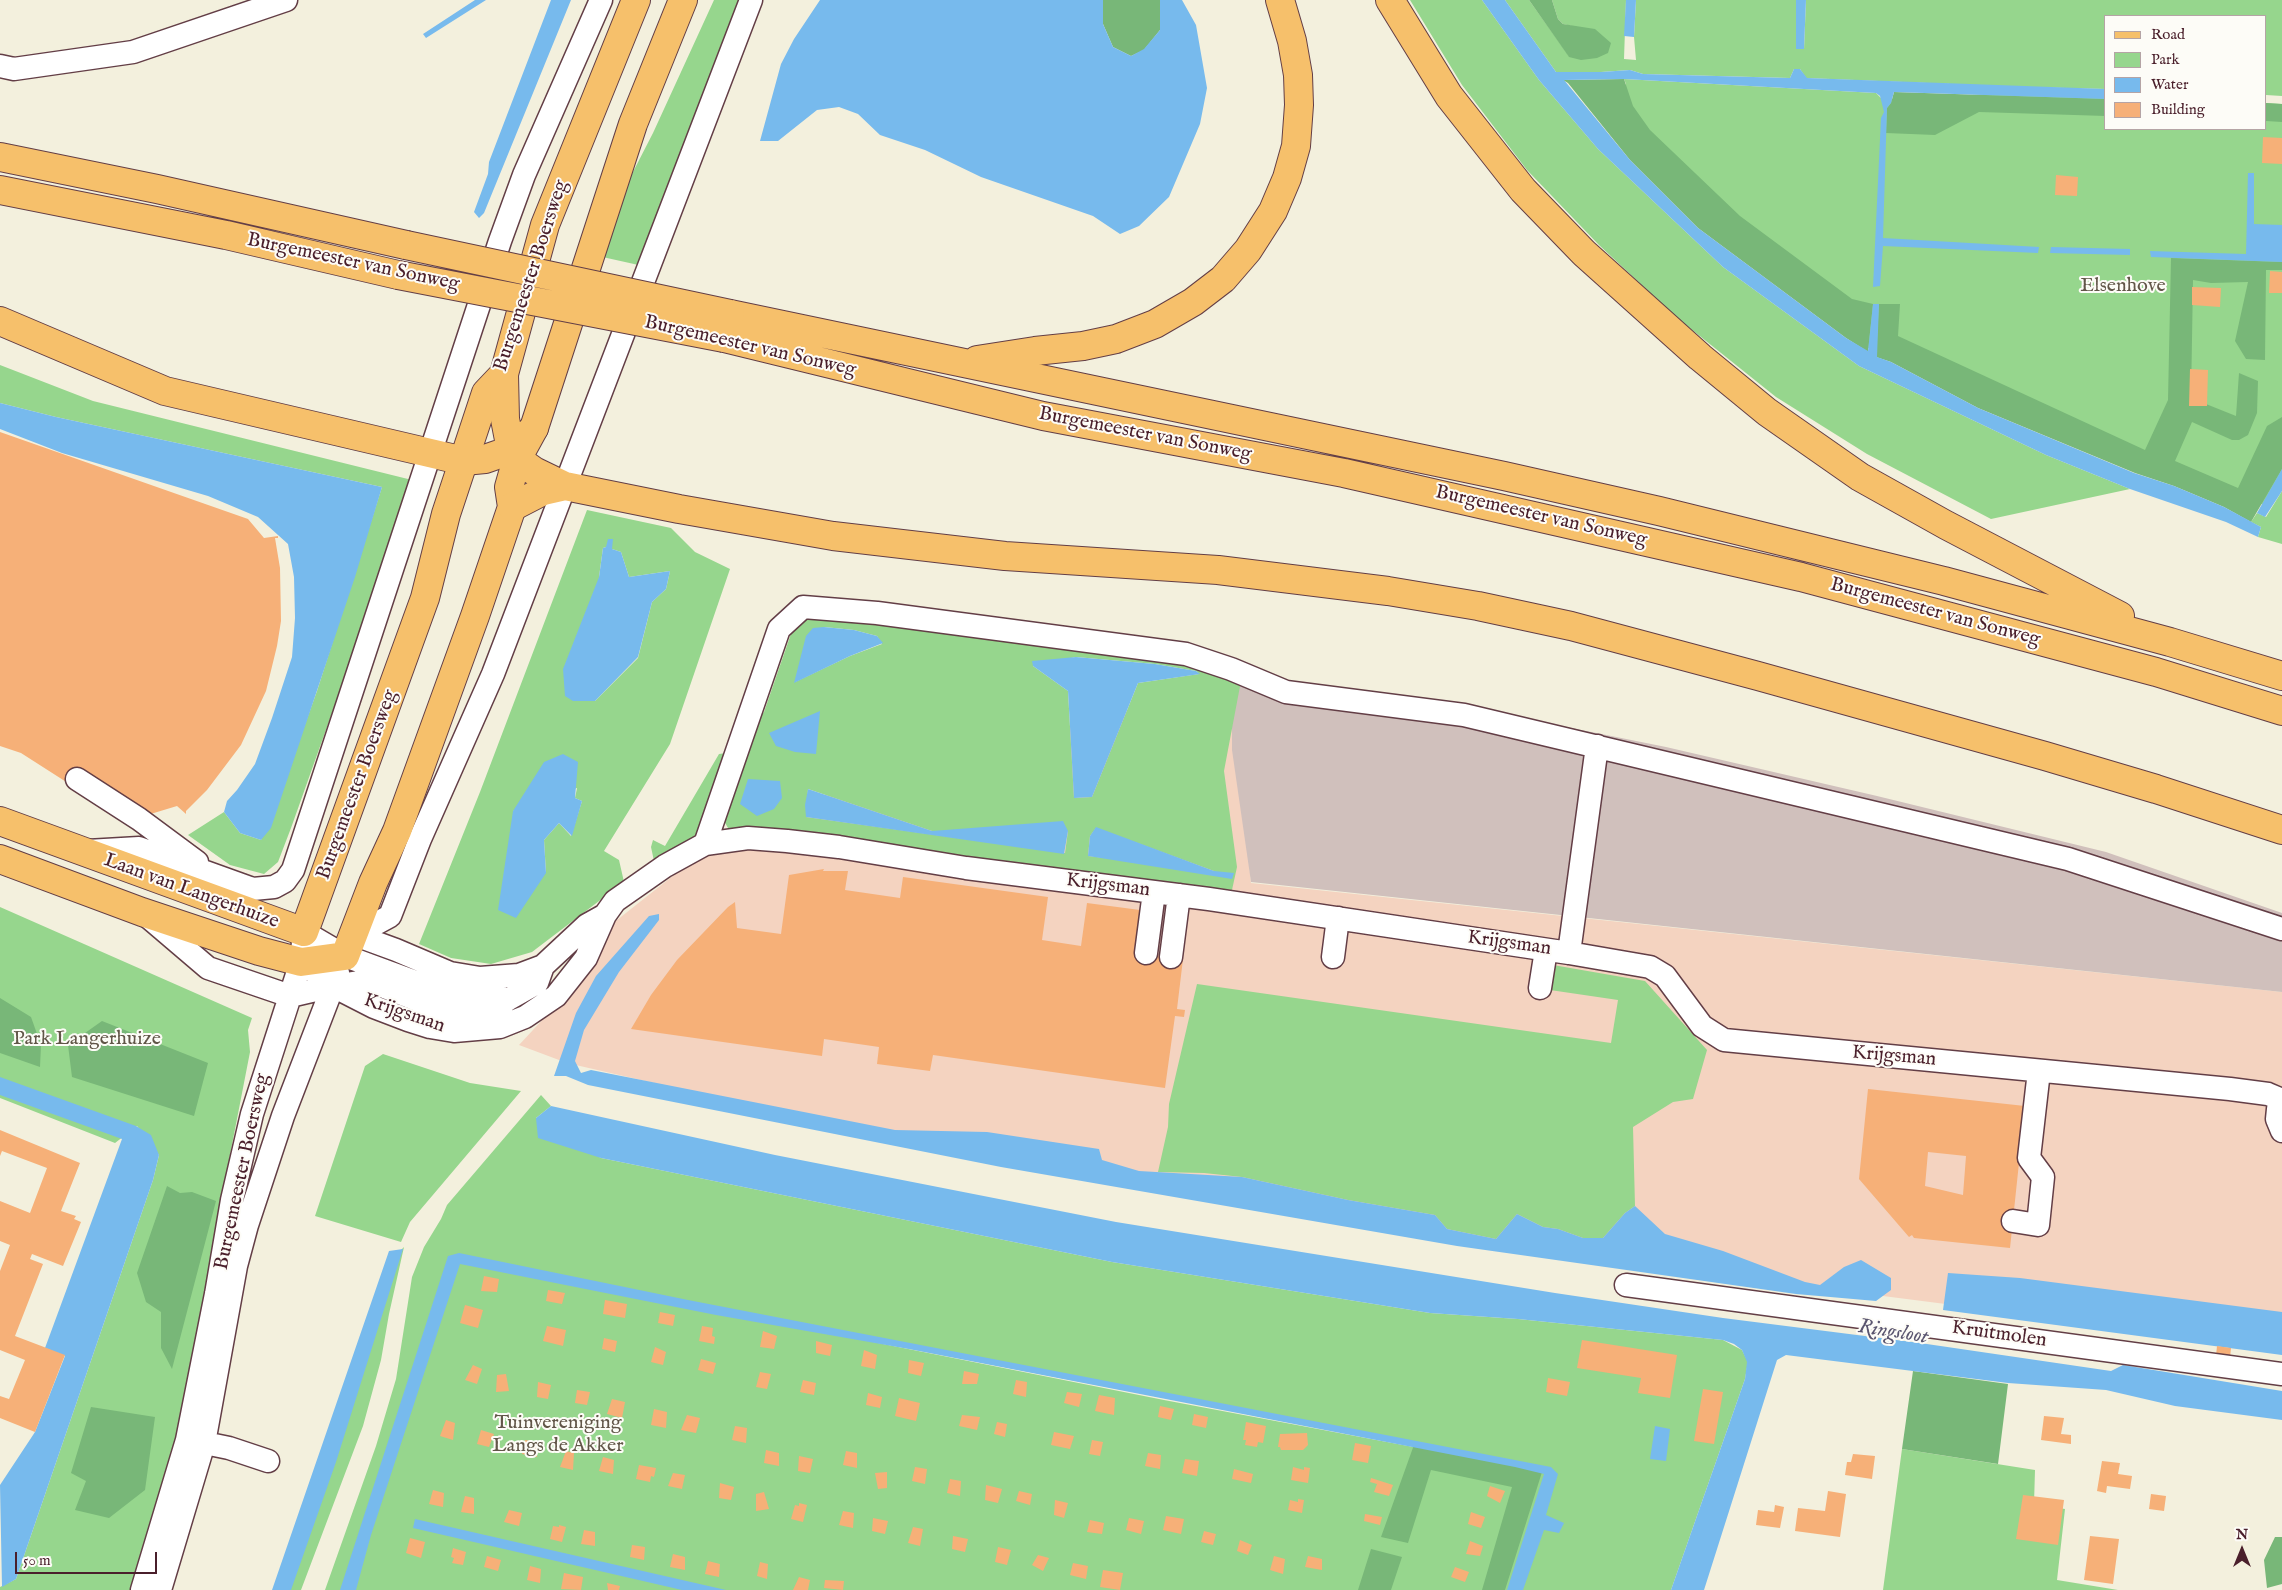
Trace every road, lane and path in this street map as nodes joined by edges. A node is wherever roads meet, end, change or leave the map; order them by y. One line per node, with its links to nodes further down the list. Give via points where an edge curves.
1 (286, 0): 8 (street, via 133,52 14,69)
2 (601, 0): 15 (street, Burgemeester Boersweg, via 524,175)
3 (636, 0): 14 (main road, Burgemeester Boersweg, via 544,225)
4 (683, 0): 16 (main road, via 633,124 534,428)
5 (751, 0): 18 (street)
6 (1280, 0): 13 (main road, via 1298,75 1296,146 1273,211 1248,250 1223,279 1194,302 1155,324 1116,338 1083,346)
7 (1390, 0): 20 (main road, via 1449,96 1524,190 1584,253 1700,357 1767,412 1860,477)
8 (0, 66)
9 (0, 157): 12 (main road, Burgemeester van Sonweg, bridge, via 406,245)
10 (0, 190): 12 (main road, Burgemeester van Sonweg, bridge, via 226,235 398,275)
11 (0, 320): 15 (main road, via 165,391)
12 (727, 326): 13 (main road, Burgemeester van Sonweg); 22 (main road, Burgemeester van Sonweg, via 1043,416 1344,473 1801,577 2156,672)
13 (961, 363): 20 (main road, Burgemeester van Sonweg, via 1659,511 1944,581)
14 (504, 374): 16 (main road, via 505,419); 17 (main road, Burgemeester Boersweg, via 486,393)
15 (430, 453): 17 (main road); 31 (street, Burgemeester Boersweg, via 298,859 285,881)
16 (514, 455): 17 (main road); 18 (main road, via 548,479); 19 (main road, Burgemeester Boersweg)
17 (464, 461): 39 (main road, Burgemeester Boersweg, via 446,514 425,598)
18 (565, 486): 19 (main road, via 543,491); 26 (main road, via 833,536 1005,556 1218,570 1388,591 1487,608 1571,626 1978,737); 40 (street, via 493,674 420,839 390,916)
19 (509, 517): 40 (main road, Burgemeester Boersweg, via 404,814)
20 (2170, 642): 21 (main road, Burgemeester van Sonweg)
21 (2282, 676)
22 (2282, 711)
23 (1597, 746): 27 (street, via 1464,715 1286,692 1186,654 877,613 803,607 779,630); 38 (street, via 2068,859); 42 (street)
24 (77, 779): 30 (street, via 195,859)
25 (0, 821): 28 (main road, Laan van Langerhuize)
26 (2282, 830)
27 (705, 844): 32 (street, Krijgsman, via 748,838 839,846 966,868); 35 (street, Krijgsman, via 665,866 615,901)
28 (79, 851): 30 (street, Laan van Langerhuize, via 139,848); 36 (main road, Laan van Langerhuize)
29 (0, 859): 34 (main road, Laan van Langerhuize)
30 (203, 871): 31 (street, Laan van Langerhuize, via 253,888); 36 (street, via 206,878 218,887 255,902)
31 (274, 887)
32 (1154, 892): 33 (street, Krijgsman); 43 (street)
33 (1179, 895): 37 (street, Krijgsman); 44 (street)
34 (142, 912): 46 (main road, Laan van Langerhuize); 51 (street, Laan van Langerhuize, via 208,968)
35 (605, 915): 47 (street, Krijgsman, via 587,925); 54 (street, Krijgsman, via 586,958 556,996)
36 (259, 917): 39 (main road, Laan van Langerhuize)
37 (1338, 918): 41 (street, Krijgsman); 45 (street)
38 (2282, 929)
39 (304, 932): 40 (street); 46 (street, Burgemeester Boersweg)
40 (350, 945): 46 (main road); 48 (street, Krijgsman, via 396,950 450,973); 49 (street, Burgemeester Boersweg); 52 (street, Krijgsman, via 450,994 480,998)
41 (1546, 950): 42 (street, Krijgsman); 50 (street)
42 (1568, 952): 55 (street, Krijgsman, via 1650,967 1665,976 1702,1026 1724,1040)
43 (1146, 953)
44 (1171, 957)
45 (1333, 957)
46 (301, 962): 49 (street, Krijgsman); 51 (street, Burgemeester Boersweg)
47 (543, 966): 48 (street, Krijgsman, via 519,976); 52 (street, Krijgsman, via 537,983)
48 (498, 977): 52 (street, via 506,981)
49 (333, 986): 51 (street); 53 (street, Krijgsman, via 374,1007 430,1027 454,1032); 61 (street, Burgemeester Boersweg, via 283,1116 247,1225)
50 (1540, 988)
51 (290, 996): 61 (street, Burgemeester Boersweg, via 269,1054 232,1200)
52 (512, 997): 53 (street, Krijgsman); 54 (street, via 521,1008)
53 (479, 1020): 54 (street, Krijgsman, via 500,1027)
54 (517, 1020)
55 (2039, 1071): 56 (street, Krijgsman, via 2230,1089 2268,1094); 58 (street, via 2029,1158 2043,1177 2038,1225)
56 (2282, 1101): 57 (street, Krijgsman, via 2277,1119)
57 (2282, 1131)
58 (2013, 1222)
59 (1626, 1286): 60 (street, Kruitmolen)
60 (2282, 1374)
61 (196, 1441): 62 (street); 63 (street, Burgemeester Boersweg); 64 (street, Burgemeester Boersweg)
62 (268, 1461)
63 (142, 1590)
64 (160, 1590)

